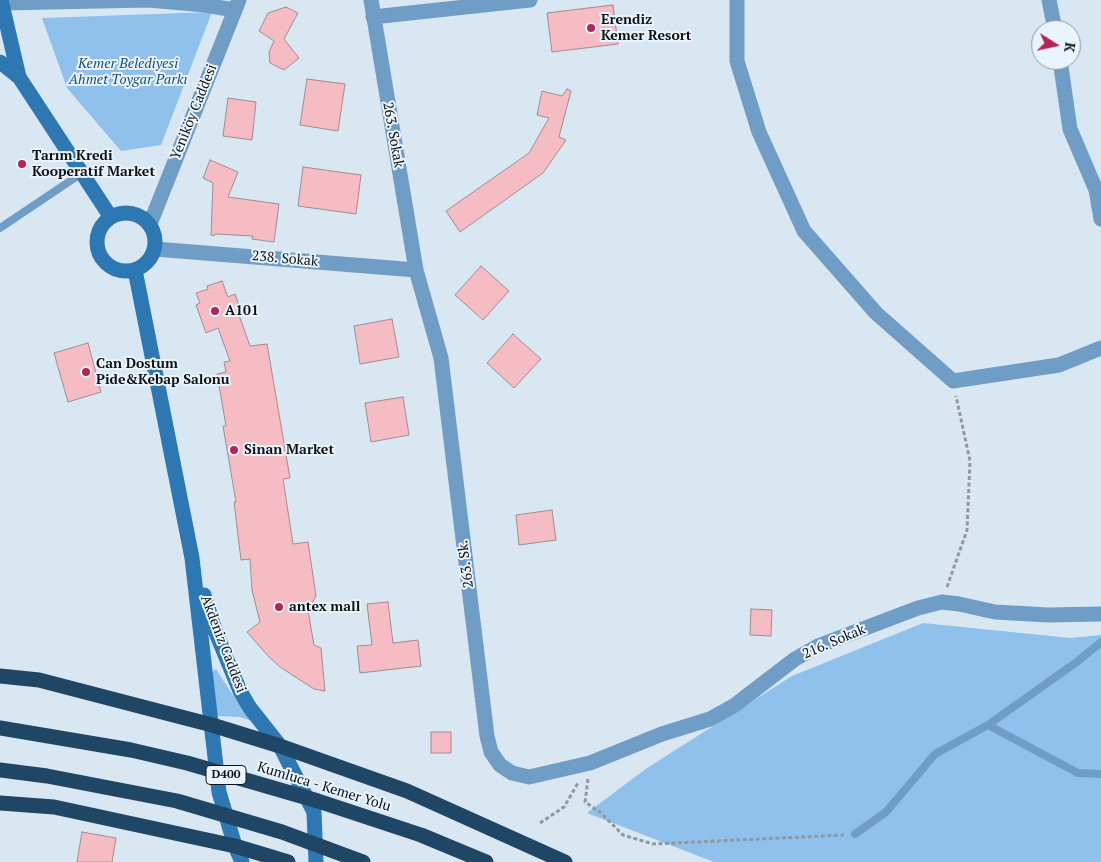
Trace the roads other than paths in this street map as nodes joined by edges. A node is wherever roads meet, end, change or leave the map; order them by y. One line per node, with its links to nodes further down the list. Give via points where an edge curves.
1 (370, 0): 7 (street, 263. Sokak)
2 (530, 0): 7 (street)
3 (737, 0): 20 (street, via 737,61 759,132 804,231 876,313 953,380 1060,366)
4 (1049, 0): 8 (street)
5 (2, 1): 6 (street, via 149,0); 11 (street)
6 (237, 5): 15 (street, Yeniköy Caddesi)
7 (373, 17): 19 (street, 263. Sokak)
8 (1053, 20)
9 (0, 62): 11 (street)
10 (1061, 70): 14 (street, via 1070,129 1096,190)
11 (19, 77): 12 (street)
12 (82, 174): 13 (street); 16 (lane)
13 (110, 216): 15 (street, via 124,212 138,215); 18 (street, via 100,227 96,241 99,255 108,266 121,272)
14 (1101, 220)
15 (150, 224): 17 (street, via 155,236)
16 (0, 228)
17 (155, 249): 18 (street, via 151,258); 19 (street, 238. Sokak)
18 (135, 270): 21 (street, Akdeniz Caddesi)
19 (416, 270): 29 (street, 263. Sk., via 441,358 491,752 500,765 512,773 529,777)
20 (1101, 348)
21 (192, 558): 25 (street, Akdeniz Caddesi); 28 (street, Akdeniz Caddesi, via 216,633 240,691)
22 (1101, 614): 29 (street, 216. Sokak, via 995,612 942,602 918,608 795,658 735,705 710,719)
23 (1101, 642): 26 (lane)
24 (0, 676): 25 (highway, via 39,680)
25 (212, 725): 28 (highway); 34 (street, Akdeniz Caddesi, via 220,792)
26 (988, 725): 31 (lane, via 1078,773); 33 (lane, via 936,754 886,812)
27 (0, 728): 39 (highway, Kumluca - Kemer Yolu / D400, via 187,763 421,835)
28 (280, 746): 37 (street, Akdeniz Caddesi, via 314,812); 40 (highway, via 407,791)
29 (590, 763)
30 (0, 770): 38 (highway, via 177,801 282,832)
31 (1101, 774)
32 (0, 803): 34 (highway, via 54,807)
33 (856, 834)
34 (234, 846): 35 (street, Akdeniz Caddesi); 36 (highway)
35 (242, 862)
36 (288, 862)
37 (316, 862)
38 (363, 862)
39 (486, 862)
40 (565, 862)

